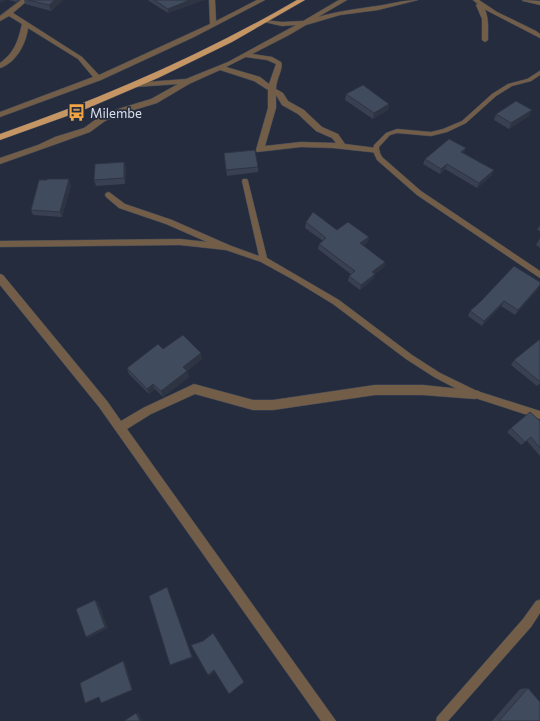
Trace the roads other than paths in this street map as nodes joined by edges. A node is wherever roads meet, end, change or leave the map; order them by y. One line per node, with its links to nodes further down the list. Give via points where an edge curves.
1 (25, 0): 10 (street)
2 (212, 0): 14 (street)
3 (262, 0): 14 (street)
4 (302, 0): 12 (highway)
5 (344, 0): 13 (street)
6 (415, 0): 13 (street, via 339,13)
7 (525, 0): 9 (lane)
8 (477, 2): 16 (lane); 17 (street, via 485,19)
9 (540, 3)
10 (9, 13): 11 (street); 15 (street)
11 (0, 19)
12 (266, 21): 13 (street, via 282,24); 24 (highway, via 208,52)
13 (306, 22): 18 (street)
14 (213, 24): 22 (street)
15 (25, 25): 19 (street, via 21,47); 22 (street, via 80,58)
16 (540, 36)
17 (485, 40)
18 (245, 55): 20 (street); 25 (street, via 252,58 272,58 279,63 279,70 273,78)
19 (0, 66)
20 (218, 67): 23 (street); 25 (street, via 257,79)
21 (540, 73): 29 (lane, via 529,80 510,85 494,95 464,122 431,134 388,134 376,146)
22 (98, 78): 26 (street)
23 (186, 82): 24 (street); 30 (street, via 154,101 102,120 87,130)
24 (136, 85): 27 (highway)
25 (273, 91): 28 (street, via 319,129 335,136); 28 (street, via 270,118 260,150 272,145)
26 (0, 115)
27 (0, 137)
28 (342, 145): 29 (street)
29 (376, 151): 36 (lane, via 379,158 418,193)
30 (0, 161)
31 (245, 181): 35 (lane)
32 (109, 195): 34 (street, via 122,206 169,222)
33 (0, 244): 34 (lane, via 180,242)
34 (226, 247): 35 (lane)
35 (264, 260): 38 (lane, via 336,302 408,357)
36 (540, 275)
37 (0, 278): 40 (street)
38 (475, 394): 39 (lane); 40 (street, via 375,390 287,403 253,405 194,389 147,411)
39 (540, 415)
40 (120, 428): 42 (street)
41 (540, 606): 43 (lane)
42 (329, 721)
43 (441, 721)

